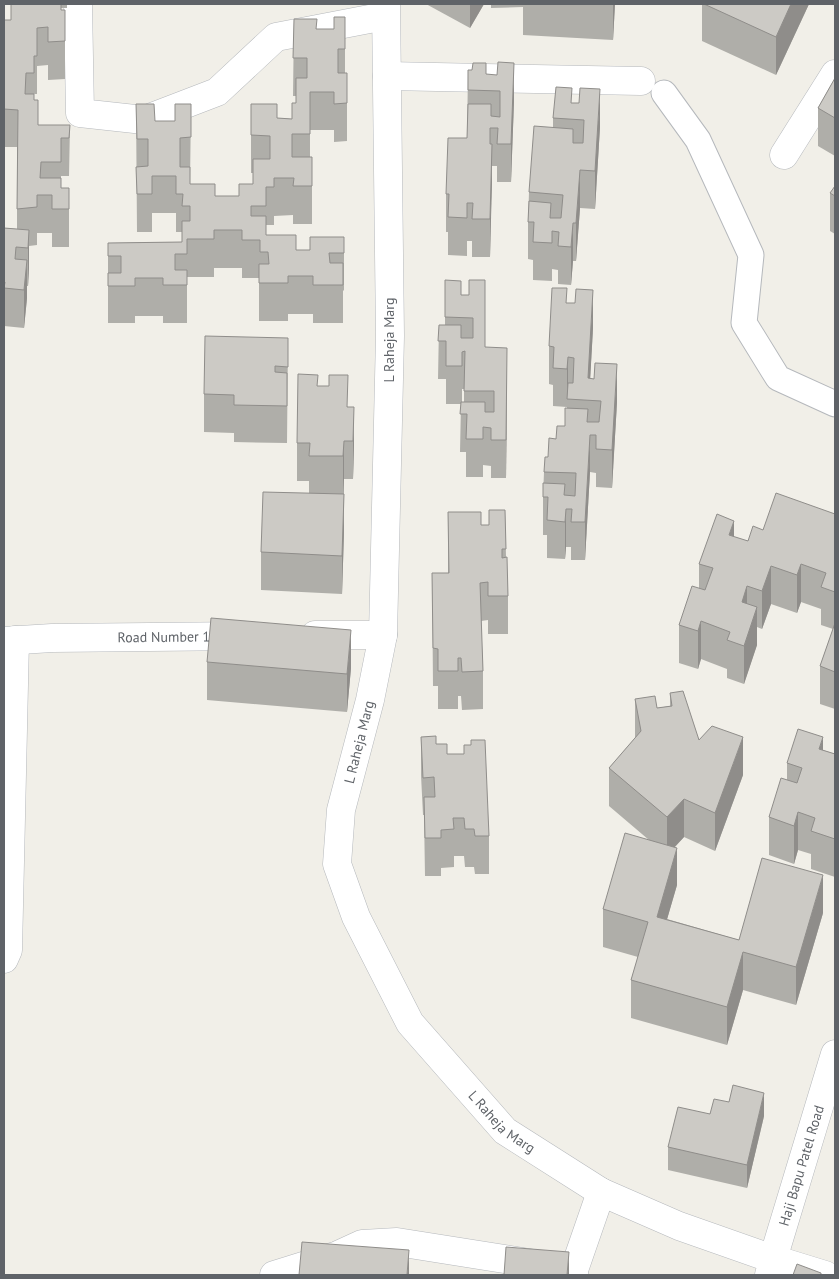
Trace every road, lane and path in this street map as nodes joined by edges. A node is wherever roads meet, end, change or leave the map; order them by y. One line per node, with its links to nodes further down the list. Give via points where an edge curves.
1 (78, 4): 2 (street, via 80,113 144,120 217,92 276,37)
2 (386, 10): 4 (street, L Raheja Marg)
3 (835, 74): 6 (street)
4 (387, 76): 5 (street); 8 (street, L Raheja Marg, via 390,336)
5 (653, 87): 7 (street, via 698,140 751,255 744,323 778,378)
6 (784, 155)
7 (835, 404)
8 (383, 635): 9 (street, Road Number 1); 12 (street, L Raheja Marg, via 370,700 341,810 337,864 356,917 410,1023 505,1131)
9 (9, 640): 10 (street, via 8,950)
10 (4, 959)
11 (835, 1054): 13 (street, Haji Bapu Patel Road)
12 (601, 1192): 13 (street, L Raheja Marg); 14 (street)
13 (771, 1267): 16 (street, L Raheja Marg)
14 (574, 1273): 15 (street, via 397,1242 362,1244)
15 (274, 1275)
16 (825, 1275)

